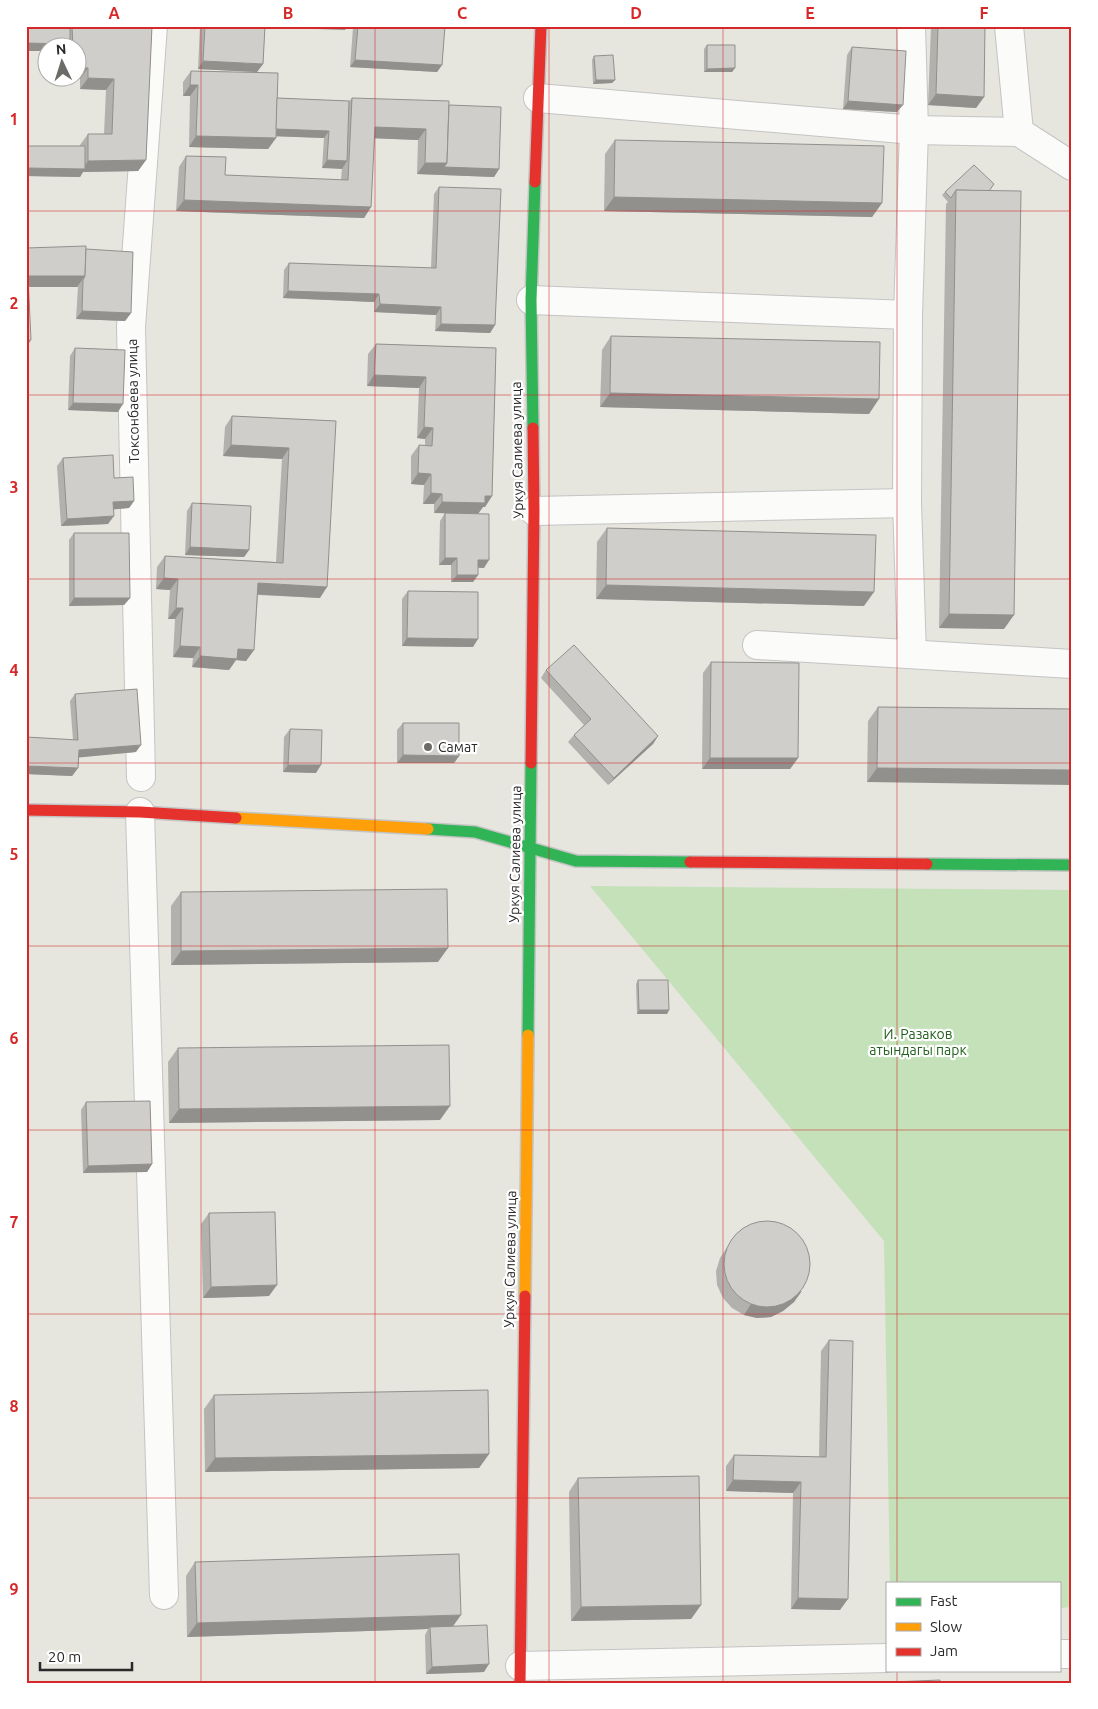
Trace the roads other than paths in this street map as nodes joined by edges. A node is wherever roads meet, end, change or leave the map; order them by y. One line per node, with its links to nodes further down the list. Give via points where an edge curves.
1 (153, 26): 16 (street, Токсонбаева улица, via 131,326)
2 (541, 26): 5 (street, Уркуя Салиева улица)
3 (911, 26): 6 (street)
4 (1009, 26): 7 (street)
5 (538, 98): 6 (street); 9 (street, Уркуя Салиева улица)
6 (914, 130): 7 (street); 10 (street)
7 (1019, 132): 8 (street)
8 (1072, 166)
9 (531, 300): 10 (street); 12 (street, Уркуя Салиева улица)
10 (908, 315): 11 (street)
11 (907, 503): 12 (street); 14 (street)
12 (534, 511): 19 (street, Уркуя Салиева улица)
13 (757, 645): 14 (street)
14 (912, 654): 15 (street)
15 (1072, 664)
16 (141, 777)
17 (26, 810): 18 (street)
18 (140, 812): 19 (street, via 476,832); 21 (street)
19 (530, 850): 20 (street, via 576,861); 23 (street, Уркуя Салиева улица)
20 (1072, 865)
21 (164, 1595)
22 (886, 1658): 23 (street)
23 (520, 1674)

